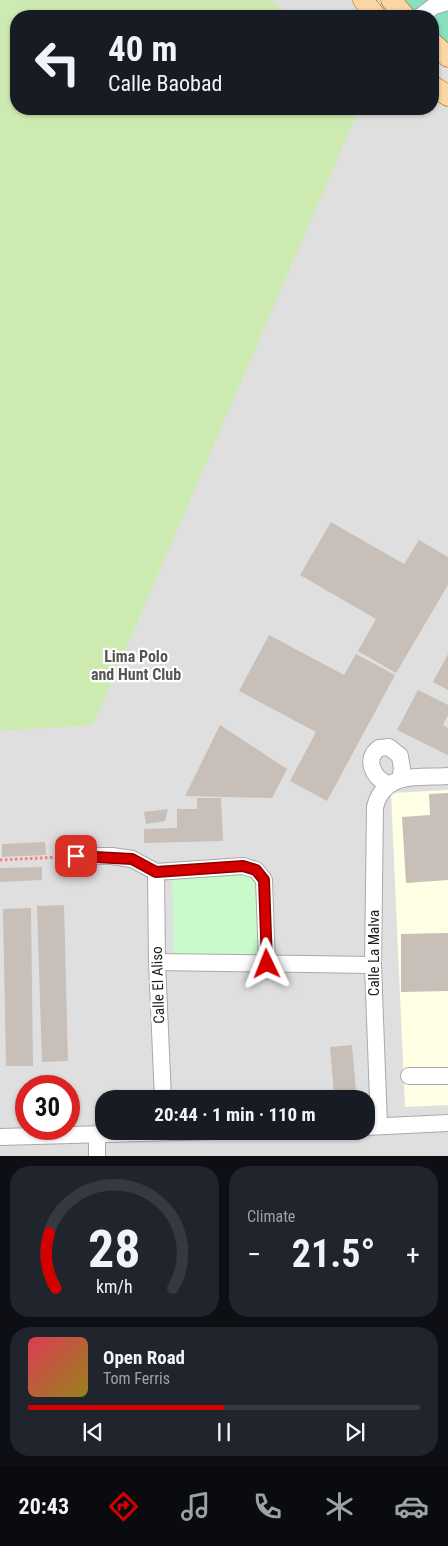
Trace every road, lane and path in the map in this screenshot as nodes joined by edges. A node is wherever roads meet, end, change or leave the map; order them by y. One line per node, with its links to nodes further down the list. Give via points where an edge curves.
1 (363, 0): 3 (main road)
2 (448, 2): 4 (street)
3 (371, 10)
4 (429, 10)
5 (448, 776): 11 (street, Calle La Malva, via 394,782 378,795 375,807)
6 (76, 856): 7 (path); 8 (street, via 132,859)
7 (0, 860)
8 (156, 872): 9 (street, Calle El Aliso); 10 (street, via 243,866 256,870 264,880)
9 (157, 962): 10 (street); 14 (street, Calle El Aliso)
10 (267, 964): 11 (street)
11 (373, 965): 15 (street, Calle La Malva)
12 (409, 1076): 13 (street)
13 (448, 1076)
14 (163, 1090)
15 (372, 1090)
16 (448, 1123): 17 (street)
17 (375, 1126)
18 (95, 1135): 19 (street)
19 (0, 1137)
20 (97, 1140): 21 (street)
21 (97, 1156)

